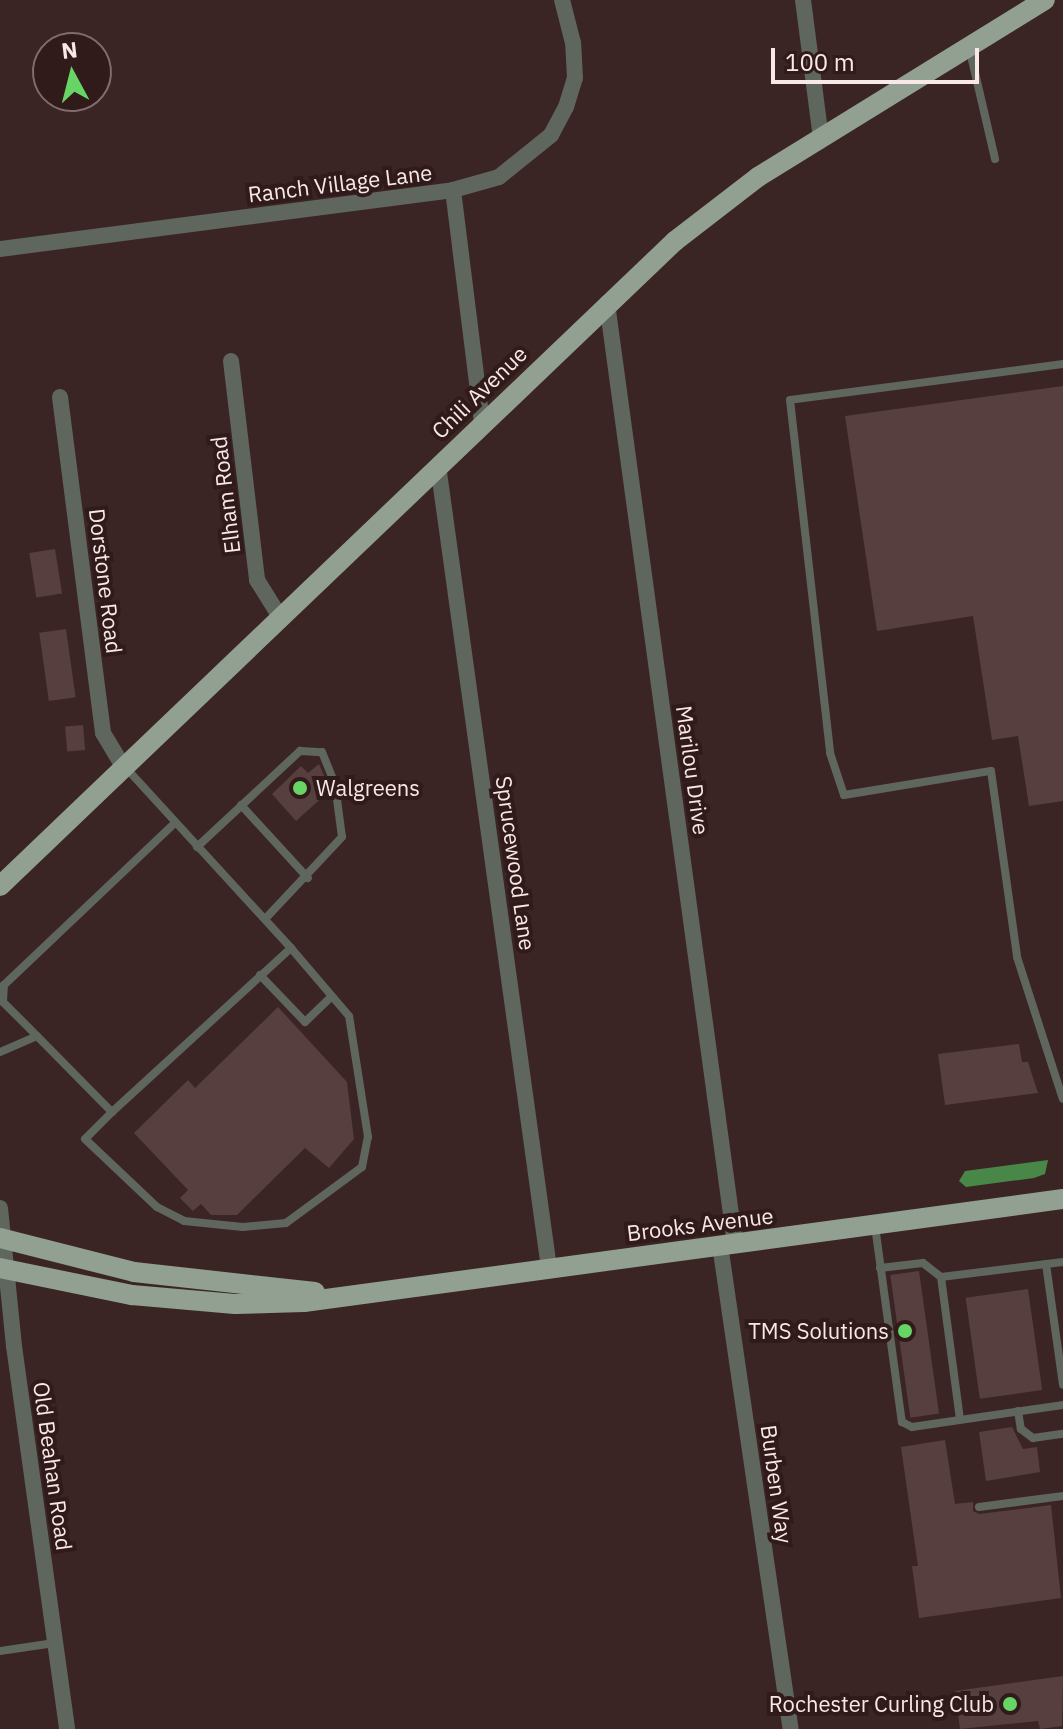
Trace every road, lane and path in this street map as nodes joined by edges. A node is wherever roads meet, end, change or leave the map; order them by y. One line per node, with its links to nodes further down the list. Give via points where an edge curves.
1 (562, 0): 7 (street, via 575,78 551,135 499,177)
2 (803, 0): 5 (street)
3 (1045, 0): 4 (main road, Chili Avenue)
4 (969, 46): 5 (main road, Chili Avenue); 6 (lane)
5 (821, 138): 9 (main road, Chili Avenue, via 719,205)
6 (995, 159)
7 (453, 190): 8 (street, Ranch Village Lane); 13 (street, Ranch Village Lane)
8 (0, 249)
9 (607, 303): 13 (main road, Chili Avenue); 34 (street, Marilou Drive)
10 (231, 361): 15 (street, Elham Road, via 257,580)
11 (1063, 364): 28 (lane, via 790,400 830,753 844,795 991,771 1017,957)
12 (60, 397): 16 (street, Dorstone Road, via 103,733)
13 (482, 422): 14 (main road, Chili Avenue)
14 (438, 465): 15 (main road, Chili Avenue); 37 (street, Sprucewood Lane)
15 (280, 617): 16 (main road, Chili Avenue)
16 (123, 766): 18 (lane); 21 (main road, Chili Avenue)
17 (241, 805): 19 (lane); 20 (lane); 20 (lane, via 300,751 322,752 335,784 342,837)
18 (175, 823): 19 (lane); 26 (lane, via 4,985 3,1002)
19 (197, 847): 22 (lane)
20 (308, 878): 22 (lane)
21 (0, 886)
22 (265, 919): 23 (lane)
23 (291, 948): 24 (lane); 25 (lane)
24 (260, 975): 25 (lane, via 305,1022); 29 (lane)
25 (332, 996): 29 (lane, via 349,1016 368,1137 362,1167 286,1223 243,1227 184,1221 157,1207 85,1139)
26 (37, 1036): 27 (lane); 29 (lane)
27 (0, 1052)
28 (1063, 1099)
29 (112, 1112)
30 (1063, 1199): 32 (main road, Brooks Avenue)
31 (0, 1208): 33 (street, Old Beahan Road)
32 (875, 1225): 34 (main road, Brooks Avenue); 38 (lane)
33 (2, 1239): 39 (street, Old Beahan Road); 41 (main road, Brooks Avenue, via 134,1272)
34 (728, 1244): 37 (main road, Brooks Avenue); 53 (street, Burben Way)
35 (1063, 1262): 36 (lane)
36 (1046, 1264): 40 (lane); 43 (lane)
37 (549, 1268): 41 (main road, Brooks Avenue)
38 (880, 1268): 40 (lane, via 923,1263); 46 (lane, via 897,1415 912,1427)
39 (5, 1270): 41 (main road, Brooks Avenue, via 132,1295 235,1304); 42 (street, Old Beahan Road)
40 (941, 1277): 46 (lane)
41 (343, 1295)
42 (7, 1347): 50 (street, Old Beahan Road)
43 (1063, 1385)
44 (1063, 1405): 45 (lane)
45 (1018, 1411): 46 (lane); 47 (lane, via 1021,1429 1033,1438)
46 (960, 1419)
47 (1063, 1434)
48 (1063, 1496): 49 (lane)
49 (979, 1507)
50 (55, 1643): 51 (lane); 52 (street, Old Beahan Road)
51 (0, 1651)
52 (67, 1729)
53 (791, 1729)

